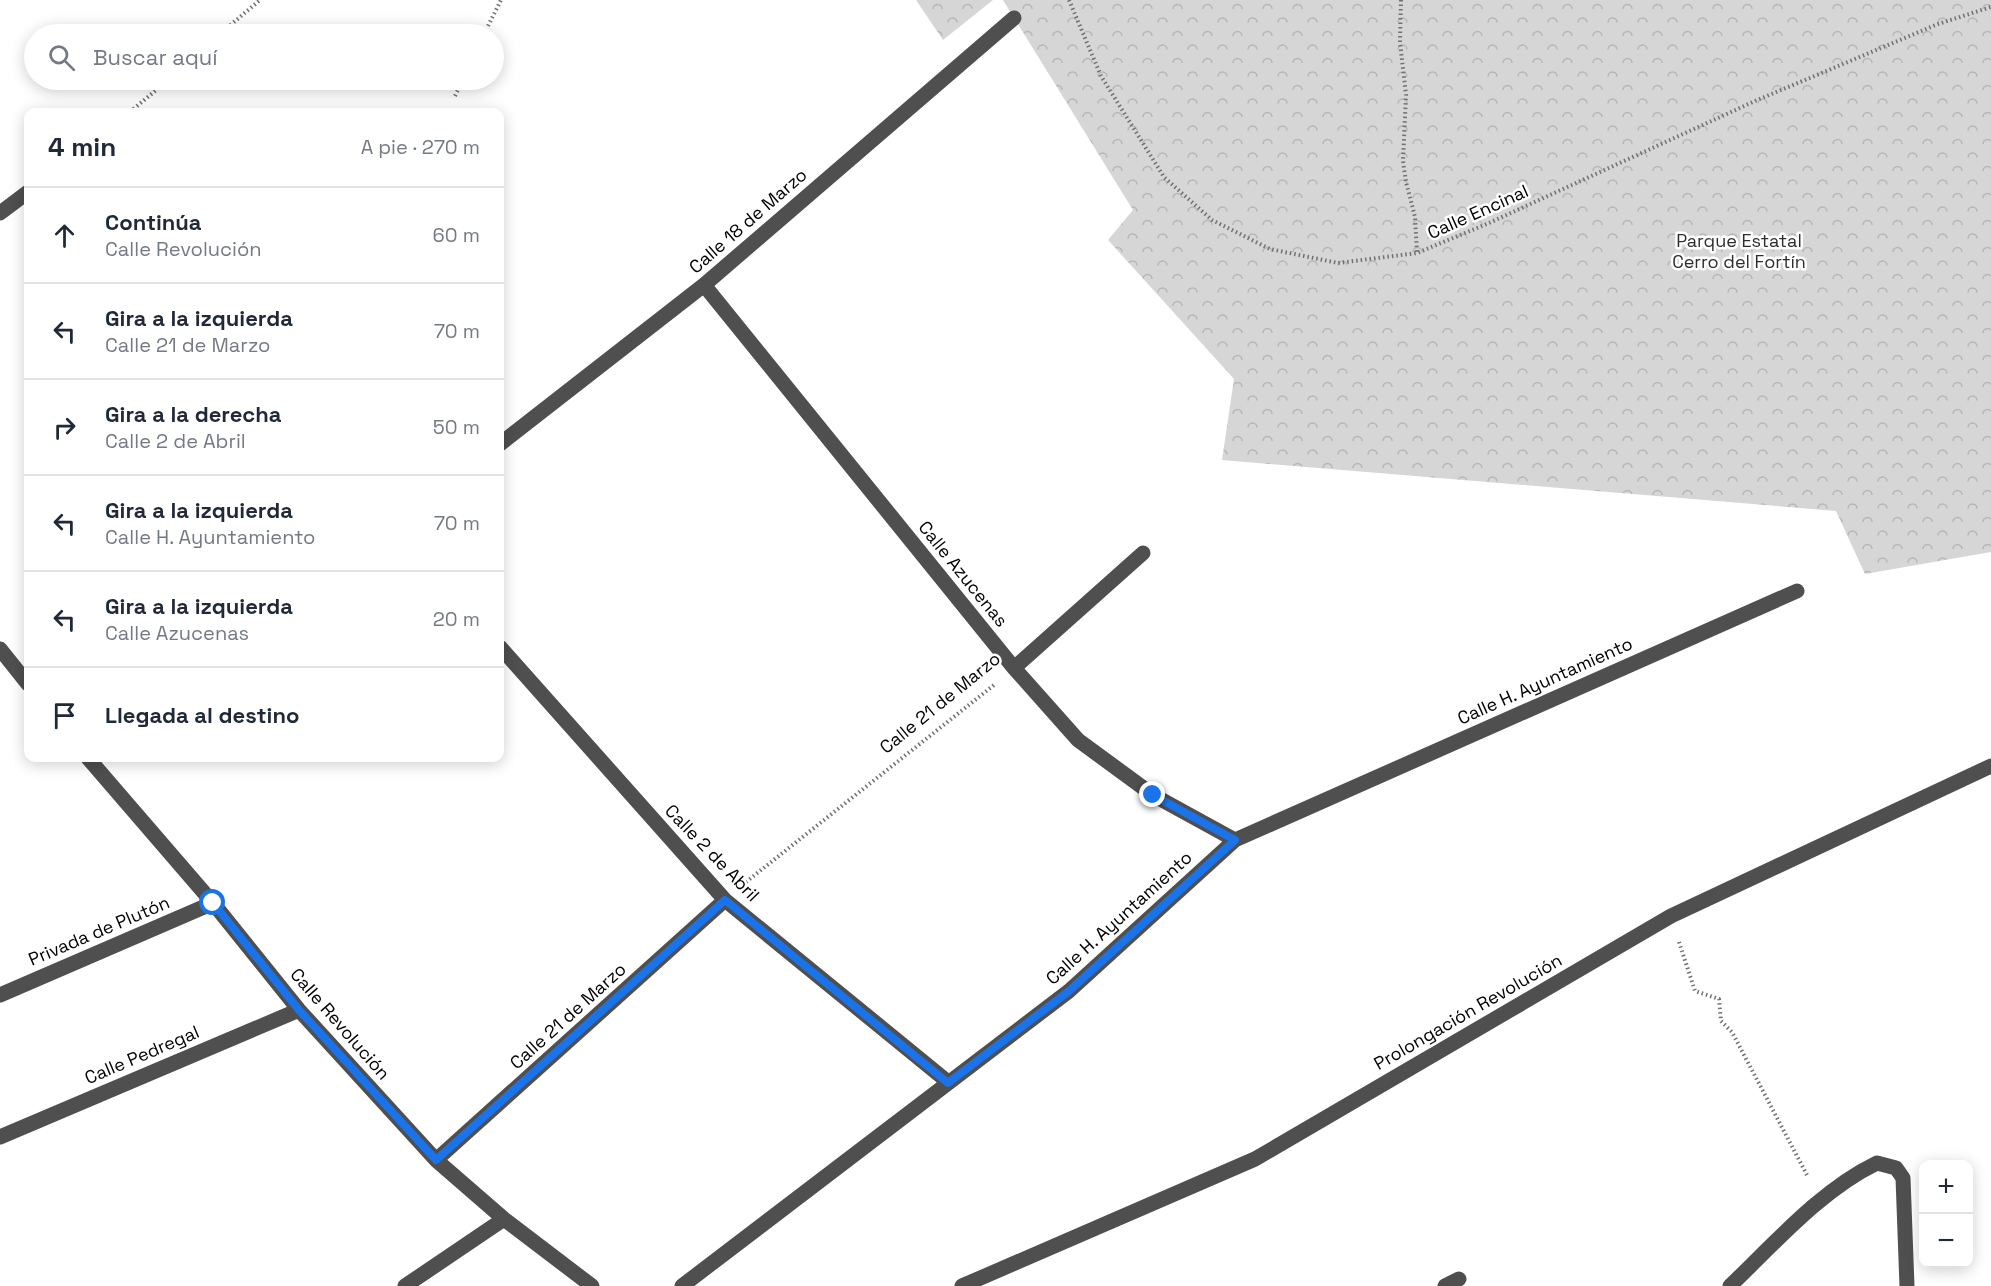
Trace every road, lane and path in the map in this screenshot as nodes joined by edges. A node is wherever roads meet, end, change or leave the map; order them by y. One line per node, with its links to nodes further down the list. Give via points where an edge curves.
1 (260, 0): 7 (path)
2 (501, 0): 8 (path)
3 (1069, 0): 15 (path, Calle Encinal, via 1101,76 1164,177 1212,220 1270,249 1338,263)
4 (1401, 0): 15 (path, via 1400,42 1406,95 1403,161)
5 (1991, 7): 15 (path, Calle Encinal, via 1938,24 1755,100)
6 (1014, 18): 16 (street, Calle 18 de Marzo)
7 (232, 24)
8 (489, 24)
9 (156, 90): 12 (path)
10 (458, 90): 11 (path)
11 (455, 96)
12 (135, 108)
13 (24, 195): 14 (street)
14 (0, 213)
15 (1418, 253)
16 (704, 285): 17 (street, Calle 18 de Marzo); 22 (street, Calle Azucenas)
17 (504, 441)
18 (1143, 553): 22 (street, Calle 21 de Marzo)
19 (1797, 591): 26 (street, Calle H. Ayuntamiento)
20 (0, 649): 23 (street)
21 (504, 651): 28 (street, Calle 2 de Abril)
22 (1014, 668): 26 (street, Calle Azucenas, via 1078,740 1153,795); 27 (path, Calle 21 de Marzo)
23 (24, 679)
24 (99, 762): 29 (street, Calle Revolución)
25 (1991, 766): 41 (street, Prolongación Revolución, via 1671,916 1255,1159)
26 (1235, 840): 33 (street, Calle H. Ayuntamiento, via 1069,991)
27 (755, 875)
28 (725, 900): 33 (street, Calle 2 de Abril); 35 (street, Calle 21 de Marzo)
29 (213, 903): 31 (street, Privada de Plutón); 32 (street, Calle Revolución)
30 (1688, 969): 36 (path, via 1695,991 1719,999 1721,1021 1732,1032)
31 (0, 995)
32 (299, 1010): 34 (street, Calle Pedregal); 35 (street, Calle Revolución)
33 (948, 1083): 40 (street, Calle H. Ayuntamiento)
34 (0, 1137)
35 (436, 1160): 37 (street, Calle Revolución)
36 (1820, 1201): 42 (street); 43 (street, via 1877,1163 1896,1168 1903,1178)
37 (504, 1219): 38 (street); 39 (street, Calle Revolución)
38 (405, 1286)
39 (592, 1286)
40 (682, 1286)
41 (962, 1286)
42 (1730, 1286)
43 (1906, 1286)

